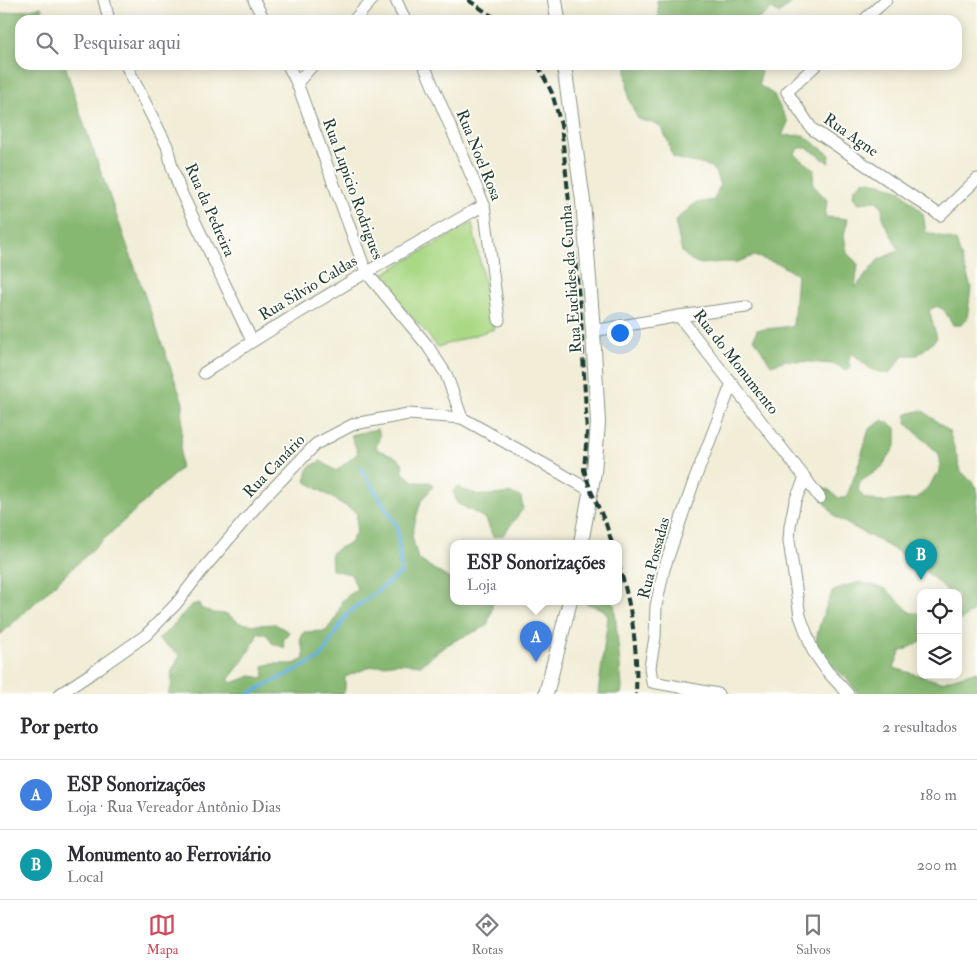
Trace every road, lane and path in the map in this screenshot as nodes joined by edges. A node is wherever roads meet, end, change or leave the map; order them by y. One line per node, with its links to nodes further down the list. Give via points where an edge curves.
1 (104, 0): 7 (street)
2 (254, 0): 8 (street)
3 (372, 0): 9 (street)
4 (396, 0): 10 (street)
5 (555, 0): 11 (street)
6 (886, 0): 12 (street)
7 (108, 15)
8 (262, 15)
9 (358, 15)
10 (403, 15)
11 (557, 15)
12 (870, 15)
13 (129, 70): 27 (street, Rua da Pedreira, via 167,146 180,190)
14 (290, 70): 19 (street, Rua Lupicio Rodrigues)
15 (309, 70): 19 (street)
16 (426, 70): 21 (street, Rua Noel Rosa)
17 (565, 70): 26 (street, Rua Euclides da Cunha, via 584,201)
18 (810, 70): 20 (street, Rua Agne, via 786,92 812,129 940,215)
19 (297, 83): 22 (street, Rua Lupicio Rodrigues)
20 (977, 179)
21 (484, 205): 22 (street, Rua Silvio Caldas); 25 (street, Rua Noel Rosa)
22 (366, 272): 27 (street, Rua Silvio Caldas); 30 (street, Rua Lupicio Rodrigues, via 427,345 446,374)
23 (746, 307): 24 (street)
24 (678, 316): 26 (street, Rua do Monumento); 29 (street, Rua do Monumento)
25 (499, 320)
26 (594, 331): 32 (street, Rua Euclides da Cunha, via 598,423)
27 (252, 341): 28 (street, Rua Silvio Caldas)
28 (204, 373)
29 (732, 383): 31 (street, Rua do Monumento); 38 (street, Rua Possadas, via 664,569 656,606 650,667 652,682)
30 (462, 418): 32 (street, Rua Canário); 36 (street, Rua Canário, via 408,414 354,424 316,444 261,501 176,604 146,635)
31 (805, 478): 33 (street, Rua do Monumento); 39 (street, via 795,501 789,541 800,616 813,651)
32 (591, 492): 34 (street, Rua Euclides da Cunha)
33 (820, 498)
34 (582, 540)
35 (569, 605): 37 (street)
36 (60, 694)
37 (546, 694)
38 (718, 694)
39 (848, 694)

